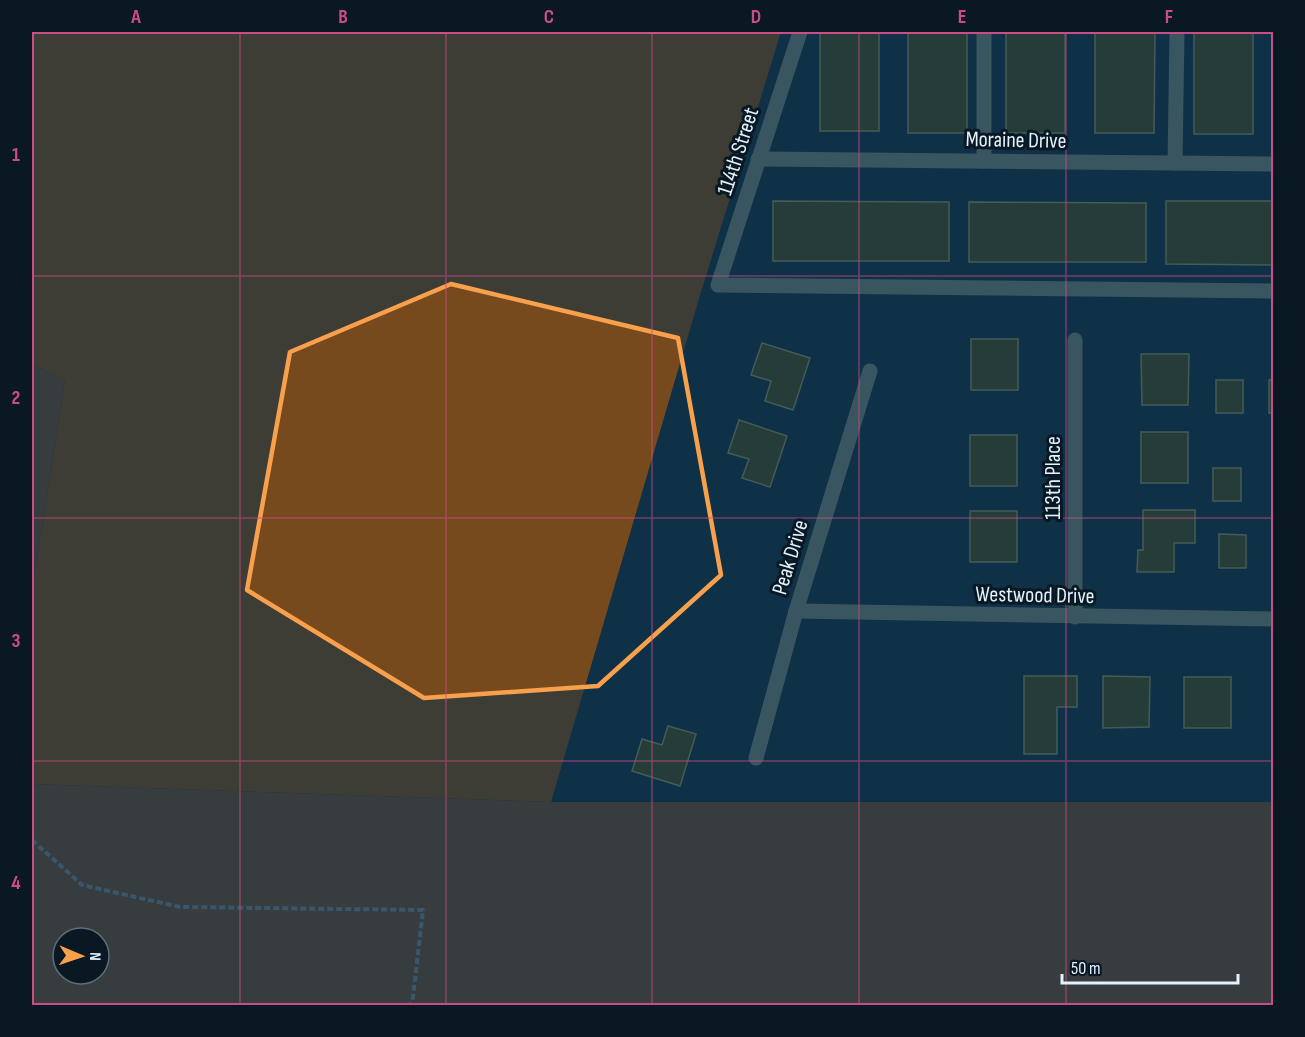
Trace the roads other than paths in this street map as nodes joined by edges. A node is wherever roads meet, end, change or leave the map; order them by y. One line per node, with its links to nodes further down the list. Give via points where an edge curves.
1 (800, 32): 4 (street, 114th Street)
2 (984, 32): 5 (street)
3 (1177, 32): 6 (street)
4 (758, 159): 5 (street, Moraine Drive); 8 (street, 114th Street, via 718,285)
5 (984, 161): 6 (street, Moraine Drive)
6 (1175, 163): 7 (street, Moraine Drive)
7 (1274, 164)
8 (1274, 291)
9 (1075, 340): 12 (street, 113th Place)
10 (870, 371): 11 (street, Peak Drive)
11 (796, 611): 12 (street, Westwood Drive); 14 (street, Peak Drive)
12 (1075, 617): 13 (street, Westwood Drive)
13 (1274, 619)
14 (756, 758)

